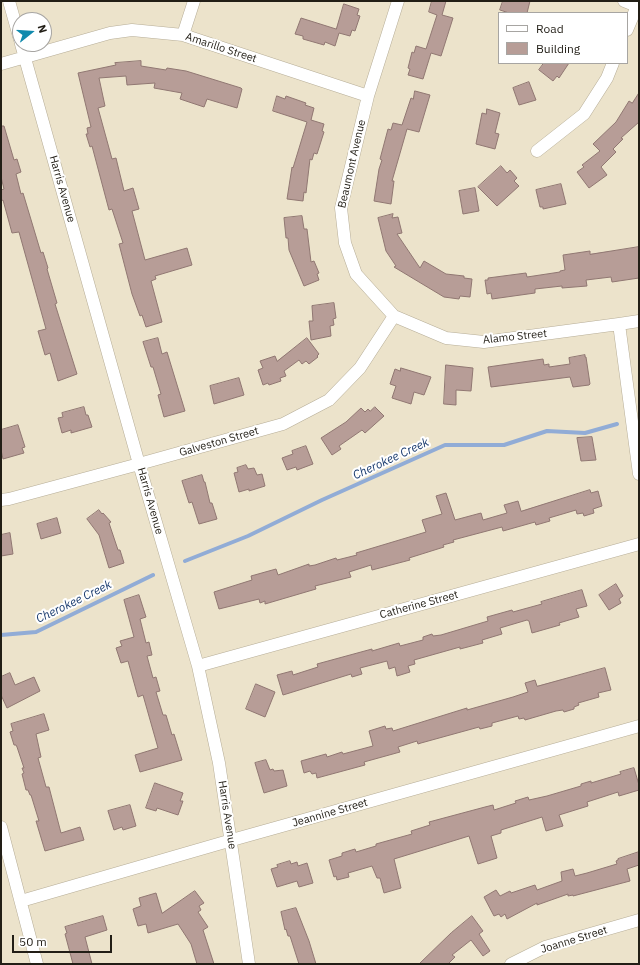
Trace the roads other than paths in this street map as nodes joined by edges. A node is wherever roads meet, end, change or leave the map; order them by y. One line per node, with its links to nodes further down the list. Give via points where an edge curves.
1 (9, 1): 6 (street)
2 (194, 1): 8 (street)
3 (398, 1): 13 (street, Beaumont Avenue)
4 (624, 1): 5 (street)
5 (638, 6): 7 (street)
6 (12, 12)
7 (628, 28)
8 (183, 35): 10 (street, Amarillo Street, via 132,30 110,33); 13 (street, Amarillo Street)
9 (23, 52): 10 (street, Harris Avenue)
10 (25, 58): 11 (street, Amarillo Street); 18 (street, Harris Avenue)
11 (1, 64)
12 (614, 64): 14 (street, via 584,114)
13 (368, 96): 15 (street, Beaumont Avenue, via 341,208 344,243 356,274)
14 (537, 151)
15 (394, 316): 17 (street, Alamo Street, via 446,338 484,342); 18 (street, Galveston Street, via 360,368 329,400 283,424)
16 (639, 320): 17 (street, Alamo Street)
17 (619, 324): 19 (street)
18 (139, 464): 20 (street, Galveston Street); 22 (street, Harris Avenue)
19 (639, 474)
20 (1, 500)
21 (639, 544): 22 (street, Catherine Street)
22 (198, 666): 25 (street, Harris Avenue, via 219,763)
23 (639, 726): 25 (street, Jeannine Street)
24 (1, 827): 26 (street)
25 (232, 840): 26 (street, Jeannine Street); 29 (street, Harris Avenue)
26 (21, 901): 28 (street)
27 (639, 920): 30 (street, Joanne Street, via 545,947)
28 (37, 964)
29 (249, 964)
30 (511, 964)

